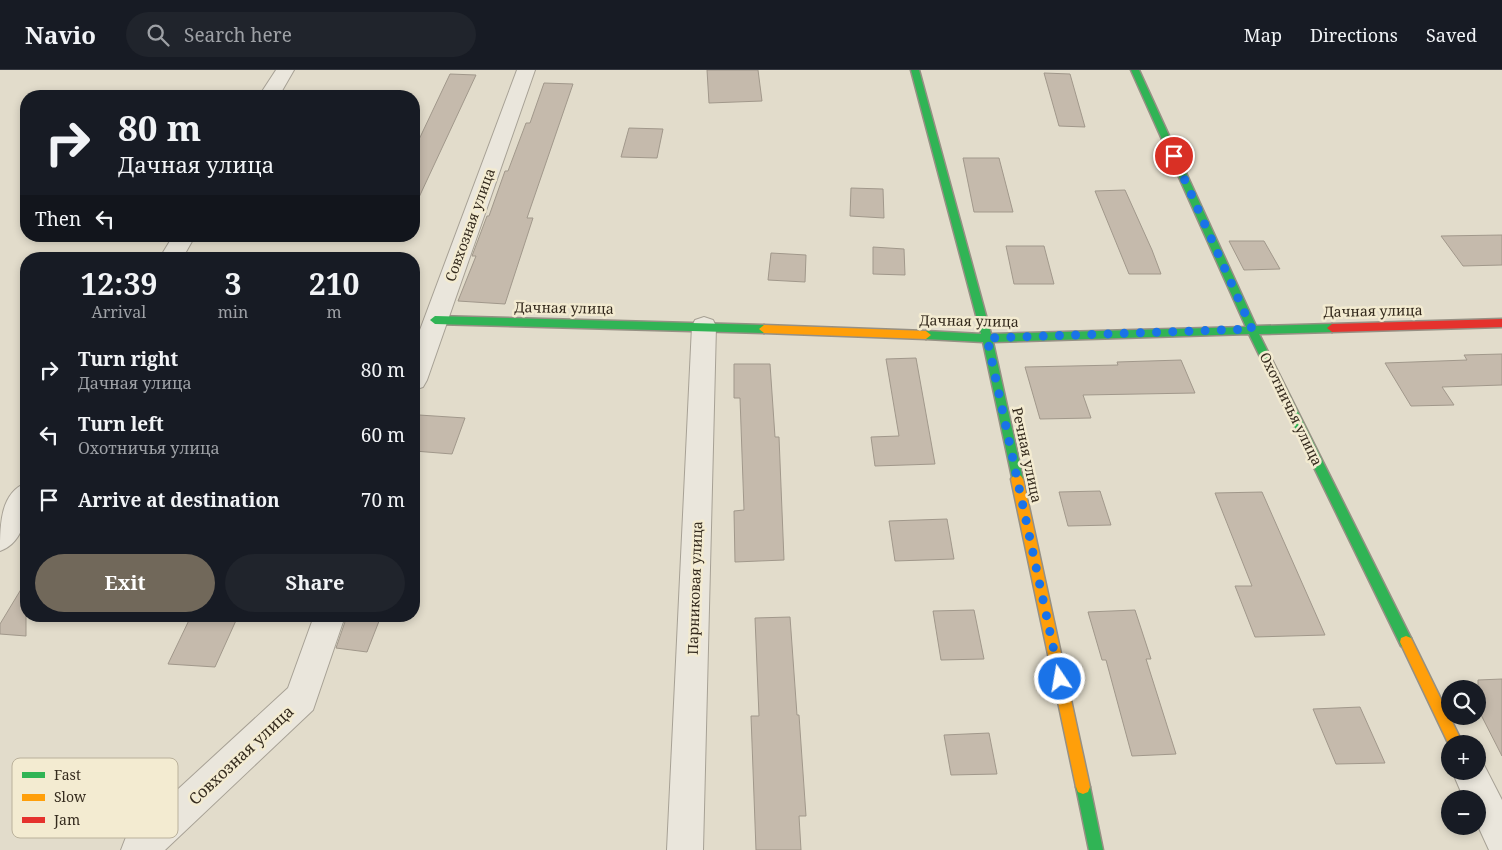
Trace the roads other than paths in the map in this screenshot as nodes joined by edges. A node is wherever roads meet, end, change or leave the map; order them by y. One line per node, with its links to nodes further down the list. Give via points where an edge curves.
1 (285, 70): 5 (street)
2 (526, 70): 6 (street, Совхозная улица)
3 (915, 70): 10 (street, Речная улица)
4 (1135, 70): 9 (street, Охотничья улица)
5 (273, 90)
6 (435, 320): 8 (street, Дачная улица); 11 (street, Совхозная улица)
7 (1502, 323): 9 (street, Дачная улица)
8 (704, 326): 10 (street, Дачная улица); 21 (street, Парниковая улица)
9 (1252, 329): 10 (street, Дачная улица); 15 (street, Охотничья улица)
10 (987, 338): 22 (street, Речная улица)
11 (420, 363)
12 (20, 505): 13 (street)
13 (0, 538)
14 (328, 622): 17 (street, Совхозная улица, via 301,699)
15 (1452, 735)
16 (1473, 780): 19 (street)
17 (178, 814)
18 (152, 838): 20 (street, Совхозная улица)
19 (1502, 838)
20 (139, 850)
21 (685, 850)
22 (1096, 850)

